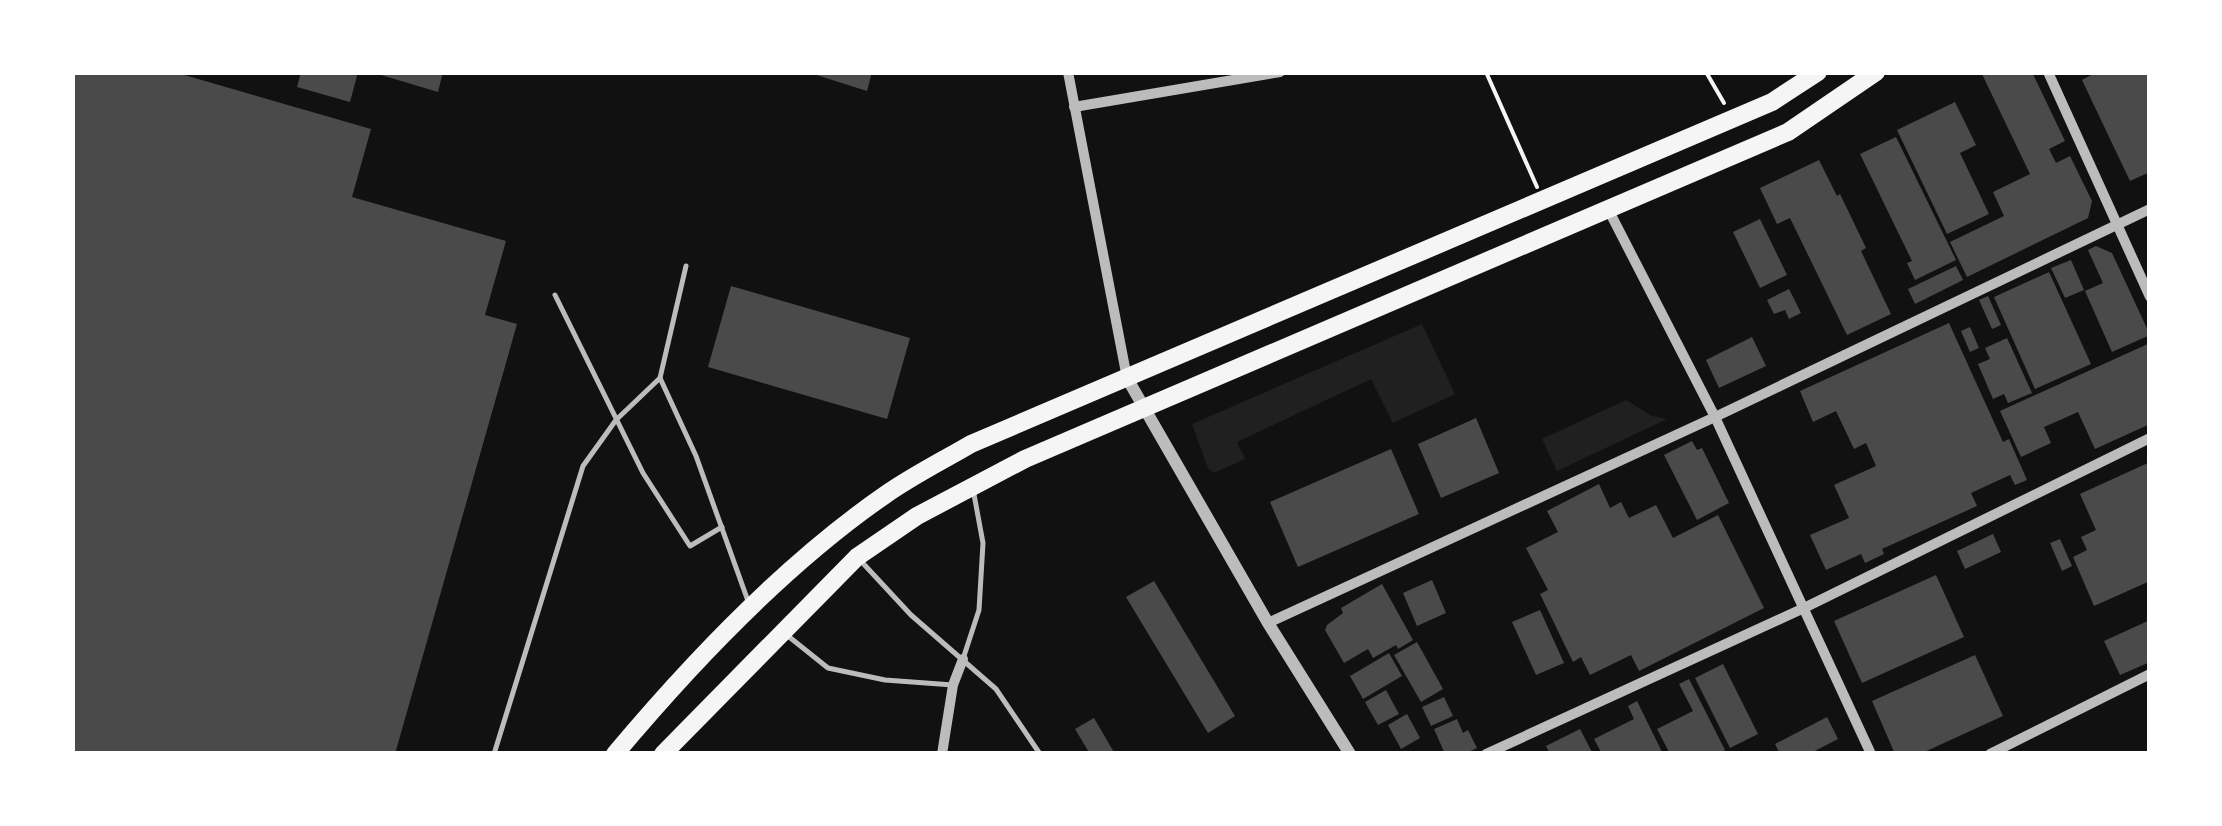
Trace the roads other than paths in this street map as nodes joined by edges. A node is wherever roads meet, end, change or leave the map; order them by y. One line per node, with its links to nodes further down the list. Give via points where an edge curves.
1 (1068, 72): 6 (street)
2 (1280, 72): 6 (street)
3 (1818, 72): 14 (main road, via 1772,102)
4 (1876, 72): 8 (main road, via 1788,132)
5 (2048, 72): 9 (street)
6 (1074, 107): 14 (street)
7 (2150, 209): 9 (street)
8 (1608, 210): 15 (main road); 16 (street)
9 (2119, 224): 12 (street); 16 (street)
10 (686, 266): 13 (lane)
11 (555, 296): 17 (lane)
12 (2150, 297)
13 (660, 378): 17 (lane); 20 (lane)
14 (1127, 378): 15 (street); 23 (main road, via 971,444 887,494)
15 (1145, 409): 19 (main road); 24 (street)
16 (1715, 417): 22 (street); 24 (street)
17 (616, 420): 20 (lane, via 690,546); 30 (lane, via 583,466)
18 (2150, 438): 22 (street)
19 (972, 486): 21 (main road); 26 (lane, via 983,543 979,610)
20 (722, 527): 23 (lane)
21 (857, 557): 25 (main road); 26 (lane)
22 (1804, 608): 35 (street); 36 (street)
23 (751, 609): 31 (main road)
24 (1268, 623): 29 (street)
25 (782, 631): 28 (lane, via 828,668); 32 (main road)
26 (963, 659): 28 (street); 34 (lane, via 996,689)
27 (2150, 674): 37 (street)
28 (953, 685): 33 (street)
29 (1348, 753)
30 (494, 754)
31 (614, 754)
32 (663, 754)
33 (942, 754)
34 (1040, 754)
35 (1486, 754)
36 (1871, 754)
37 (1990, 754)

